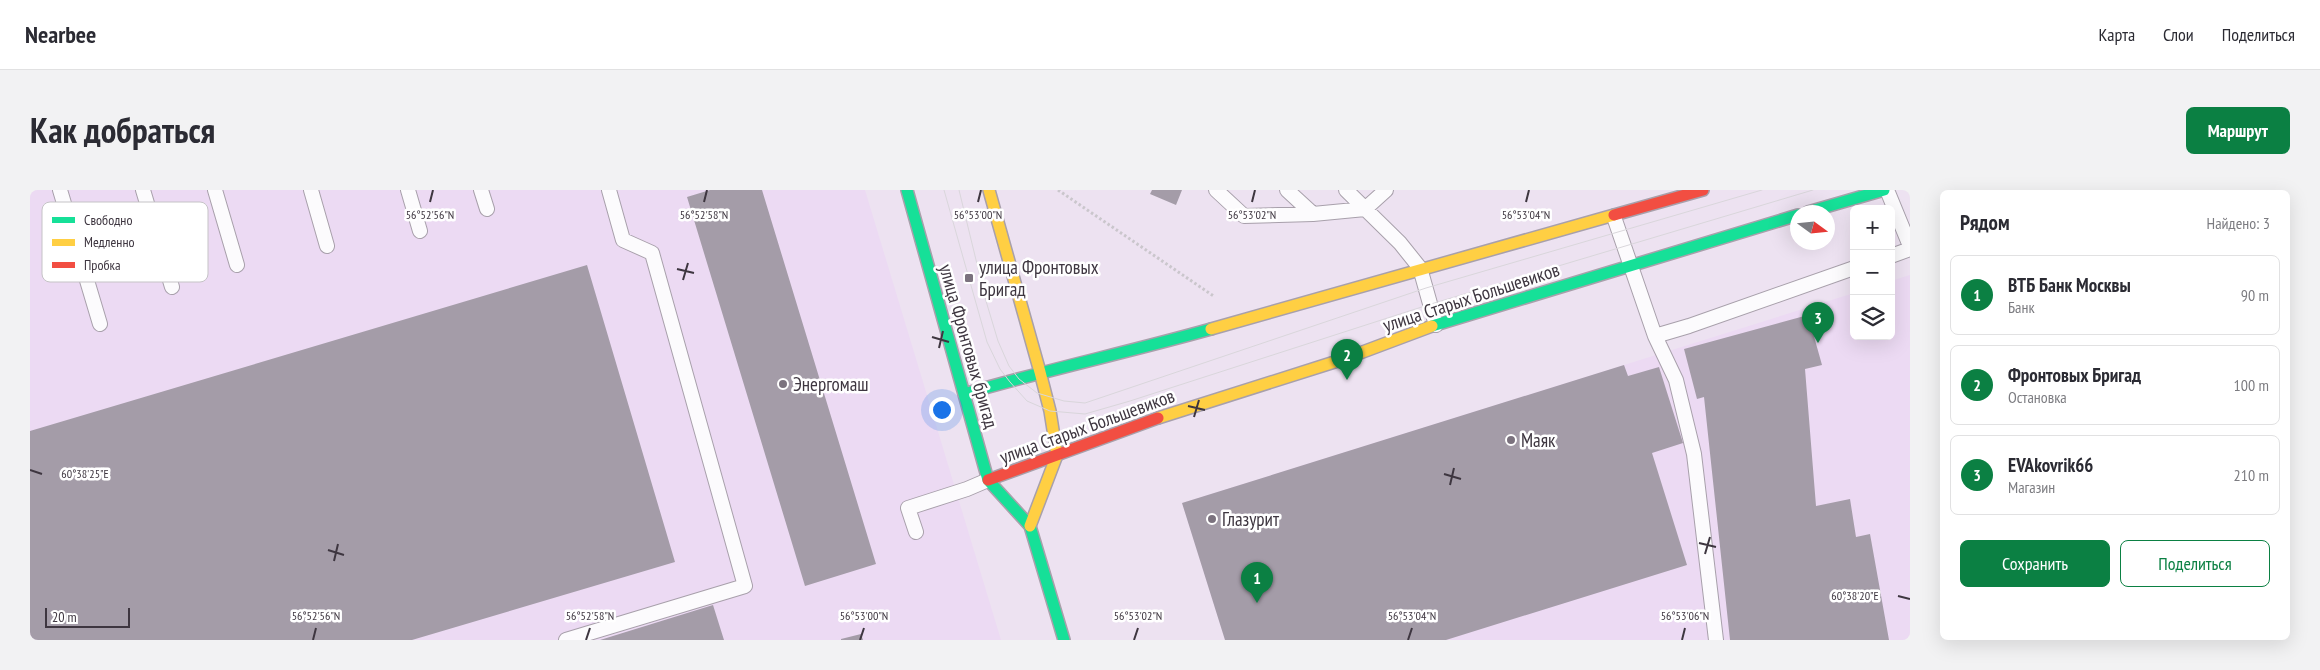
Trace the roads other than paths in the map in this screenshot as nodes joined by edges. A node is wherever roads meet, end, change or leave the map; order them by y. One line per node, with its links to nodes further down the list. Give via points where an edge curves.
1 (60, 190): 16 (lane)
2 (143, 190): 17 (lane)
3 (215, 190): 28 (lane)
4 (310, 190): 25 (lane)
5 (408, 190): 24 (lane)
6 (482, 190): 19 (lane)
7 (609, 190): 44 (lane, via 623,240 652,253 745,586)
8 (907, 190): 39 (main road, улица Фронтовых бригад)
9 (989, 190): 38 (main road)
10 (1216, 190): 21 (lane, via 1244,216)
11 (1287, 190): 21 (lane)
12 (1346, 190): 20 (lane)
13 (1386, 190): 20 (lane)
14 (1704, 190): 22 (main road, улица Старых Большевиков)
15 (1886, 190): 18 (main road); 26 (lane)
16 (64, 202)
17 (147, 202)
18 (1833, 205)
19 (487, 209)
20 (1365, 209): 21 (lane); 30 (lane)
21 (1313, 214)
22 (1614, 217): 29 (lane); 30 (main road, улица Старых Большевиков)
23 (1790, 218): 29 (main road, улица Старых Большевиков)
24 (420, 231)
25 (327, 246)
26 (1910, 248): 27 (lane)
27 (1895, 254)
28 (237, 265)
29 (1630, 265): 36 (main road, улица Старых Большевиков); 37 (lane)
30 (1420, 268): 36 (lane); 38 (main road, улица Старых Большевиков, via 1117,355)
31 (1850, 269): 37 (lane)
32 (87, 282): 35 (lane)
33 (171, 282): 34 (lane)
34 (172, 287)
35 (100, 324)
36 (1436, 325): 40 (main road, улица Старых Большевиков)
37 (1655, 336): 46 (lane, via 1676,380 1694,454)
38 (1040, 372): 39 (main road, улица Старых Большевиков); 40 (main road)
39 (964, 394): 41 (main road, улица Фронтовых бригад)
40 (1057, 455): 41 (main road, улица Старых Большевиков); 42 (main road)
41 (988, 480): 42 (main road, улица Фронтовых бригад); 43 (lane, via 967,490 908,508)
42 (1030, 526): 45 (main road, улица Фронтовых бригад)
43 (916, 532)
44 (566, 640)
45 (1064, 640)
46 (1716, 640)

